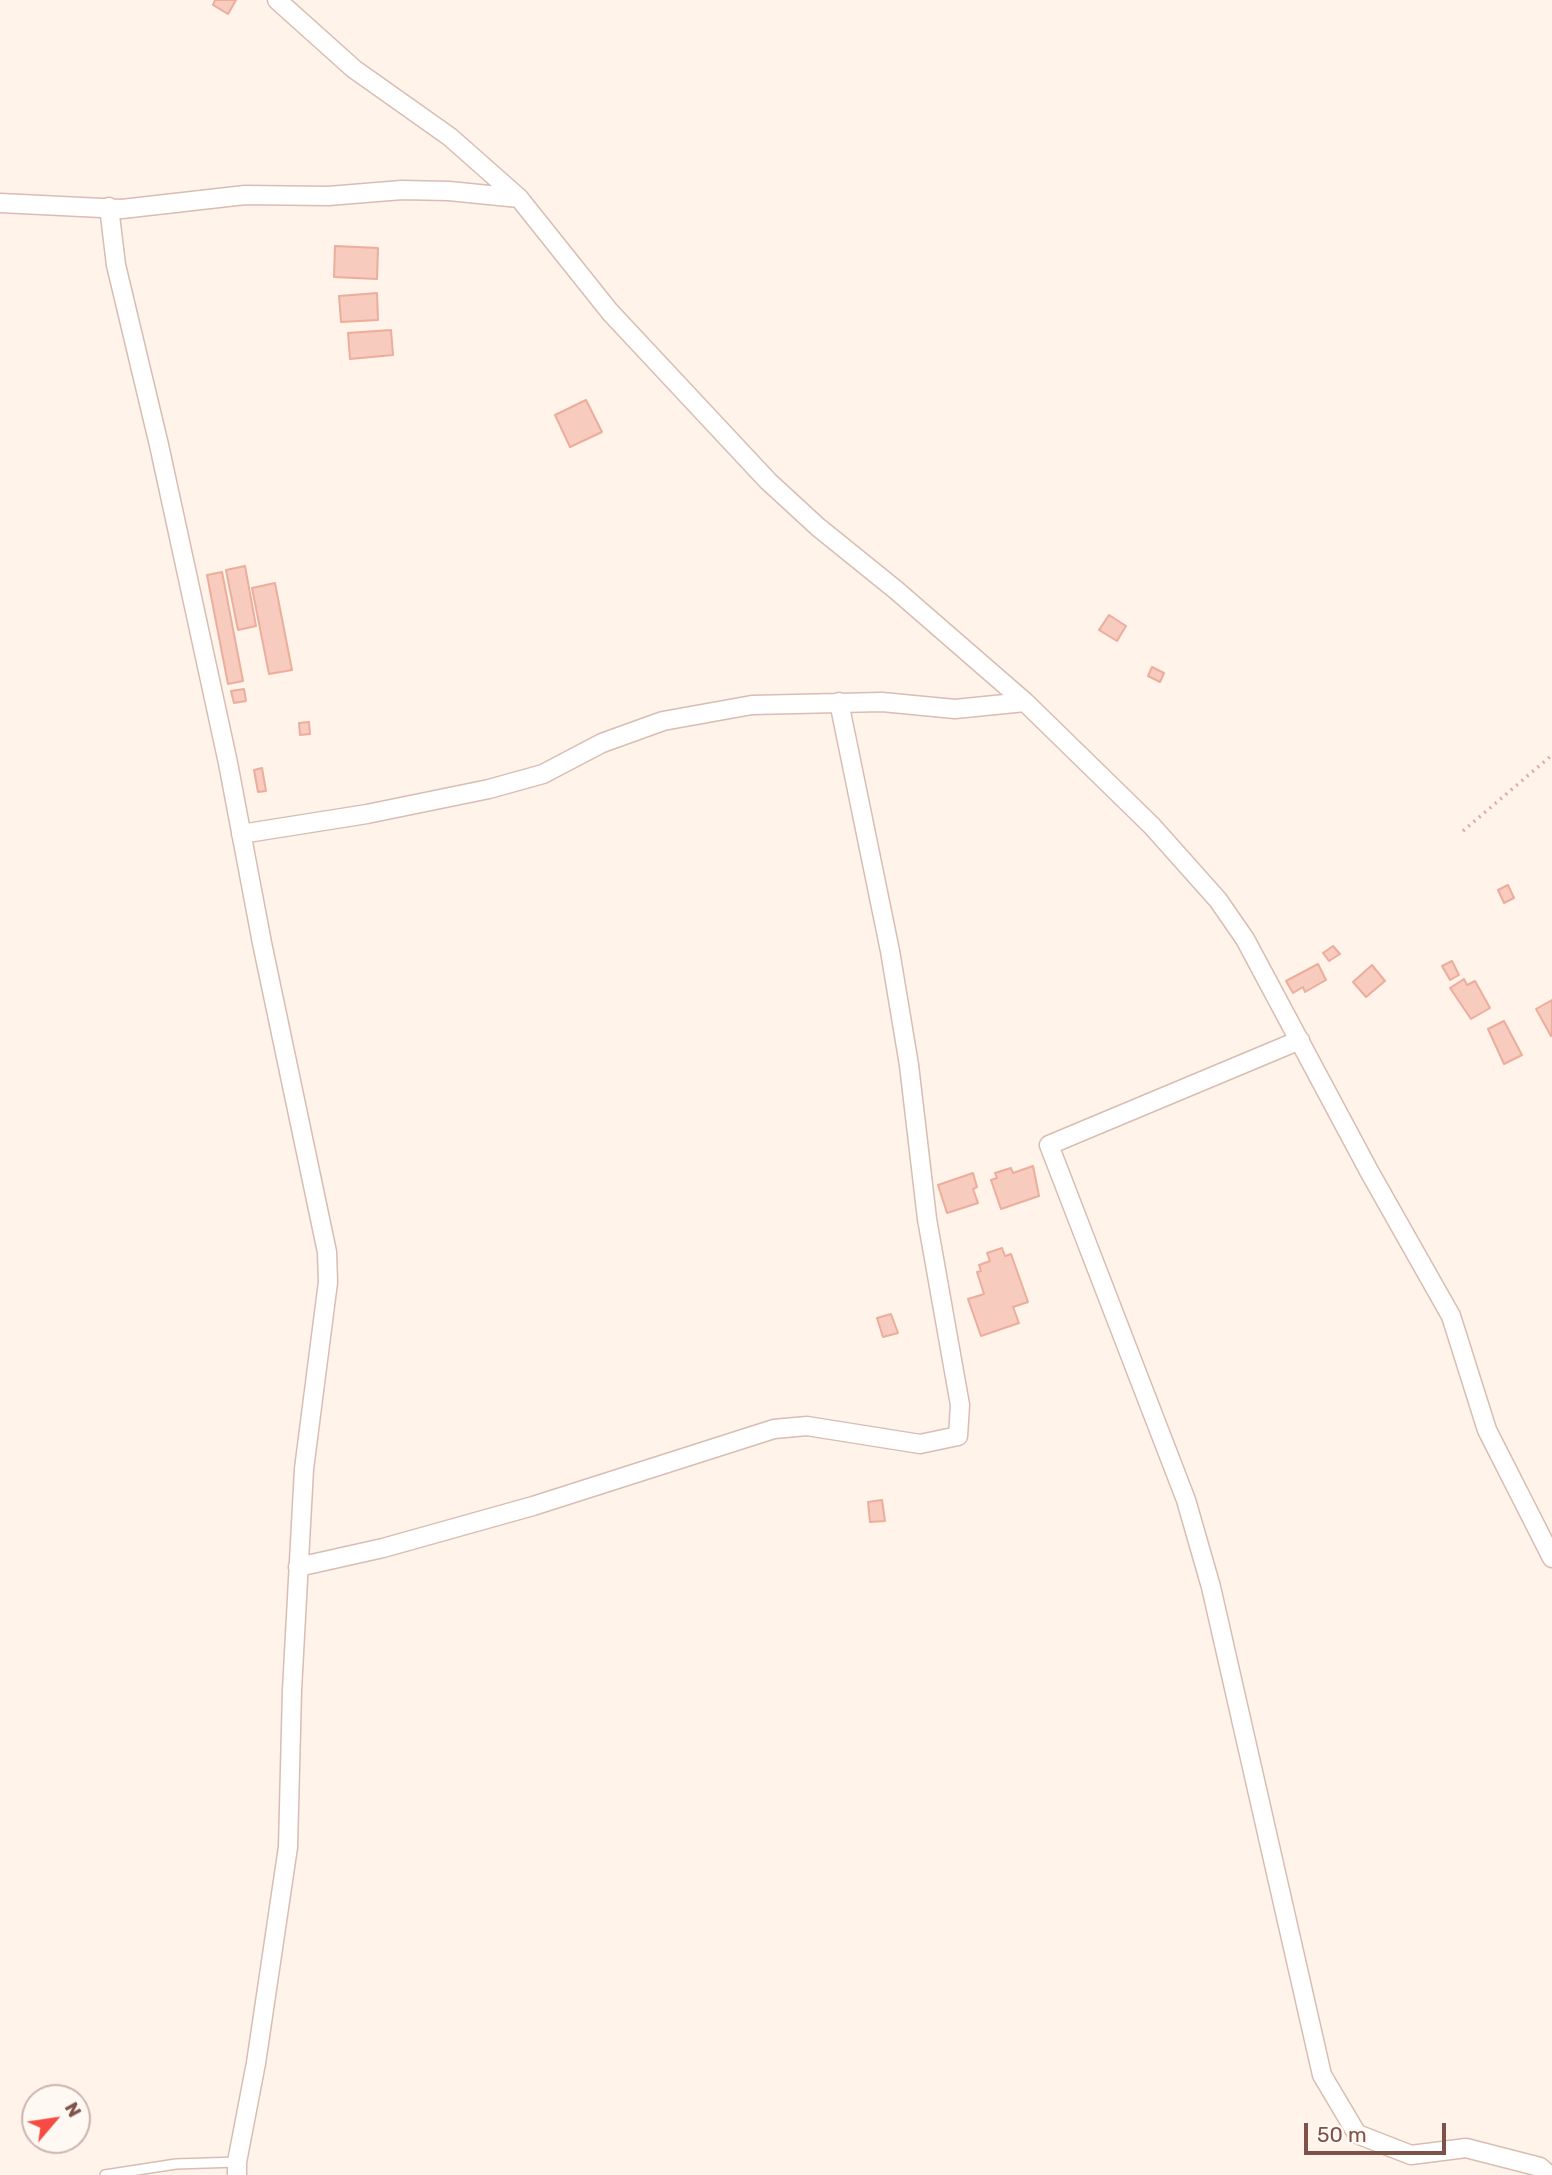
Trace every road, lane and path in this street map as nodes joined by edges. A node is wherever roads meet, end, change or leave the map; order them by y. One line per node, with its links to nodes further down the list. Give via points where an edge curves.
1 (276, 0): 2 (street, via 354,69 450,137)
2 (519, 198): 4 (street, via 402,190 328,196 245,195); 6 (street, via 610,312 768,481)
3 (0, 203): 4 (street)
4 (109, 207): 9 (street, via 116,265)
5 (839, 702): 6 (street, via 956,709); 9 (street, via 752,705 663,721 602,743 543,774 489,789); 12 (street, via 909,1065 927,1219 960,1405 958,1436 920,1444 807,1426 774,1429 533,1506)
6 (1025, 702): 10 (street, via 1152,826 1218,900 1245,939)
7 (1552, 755): 8 (path)
8 (1463, 831)
9 (241, 834): 12 (street, via 327,1251 328,1282 304,1469)
10 (1300, 1040): 11 (street, via 1451,1316 1487,1430); 15 (street, via 1049,1144 1186,1500 1211,1587 1322,2075 1357,2134 1411,2155 1466,2148 1540,2167)
11 (1552, 1558)
12 (298, 1567): 13 (street, via 288,1847)
13 (237, 2168): 14 (lane, via 176,2164)
14 (105, 2175)
15 (1549, 2175)

